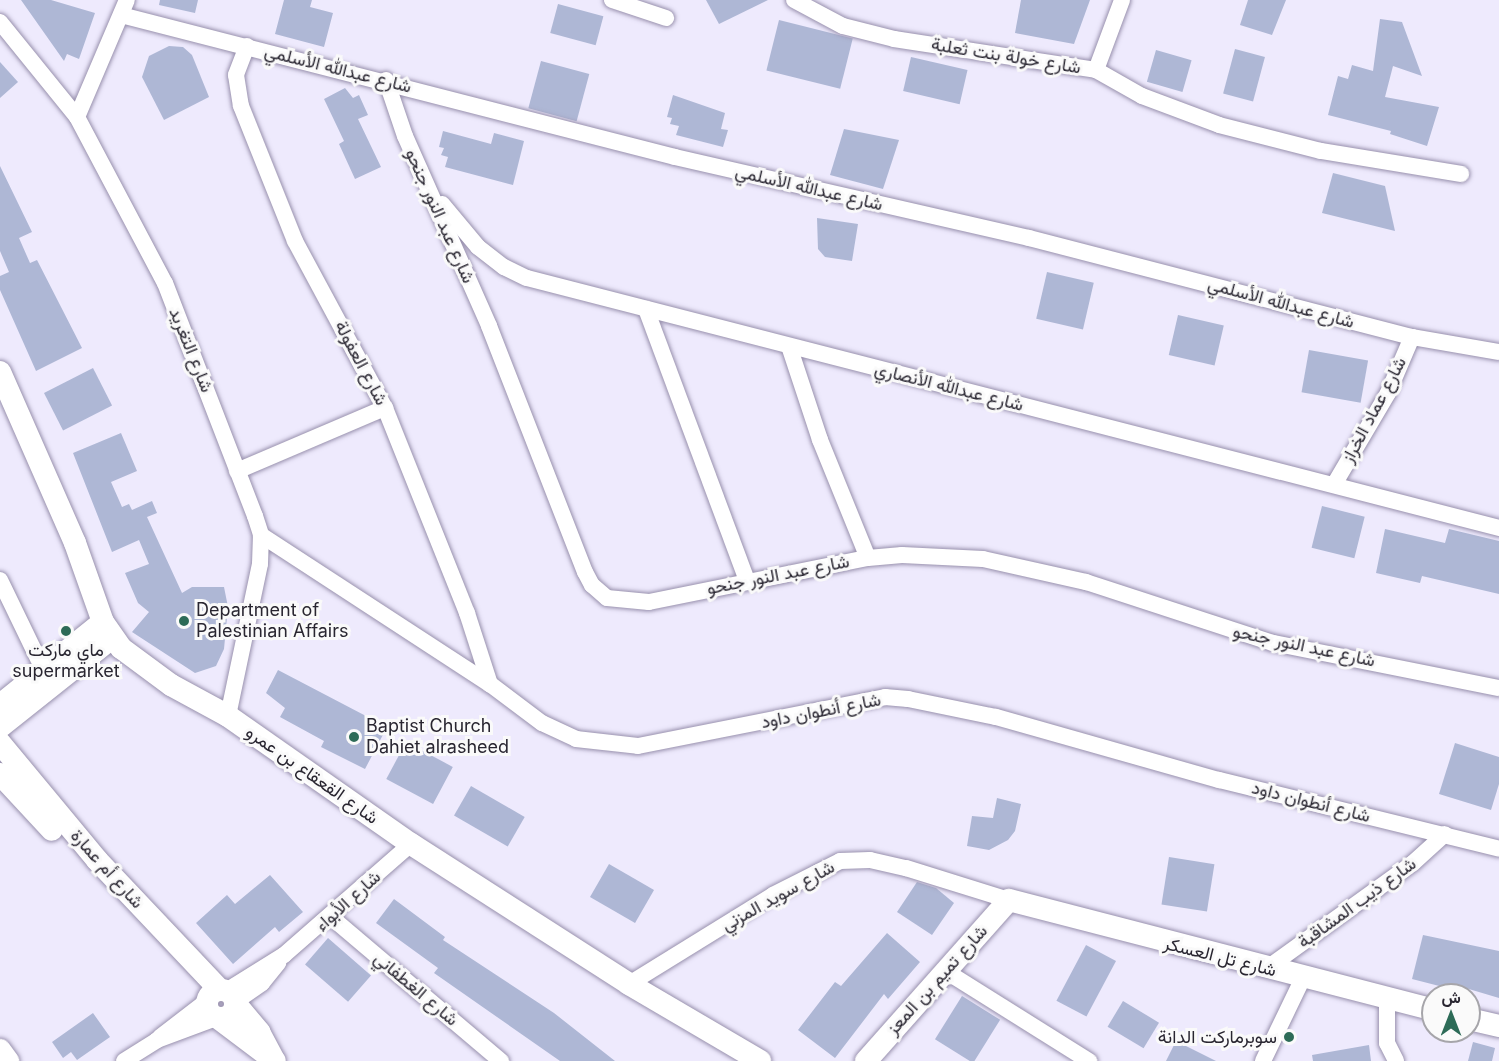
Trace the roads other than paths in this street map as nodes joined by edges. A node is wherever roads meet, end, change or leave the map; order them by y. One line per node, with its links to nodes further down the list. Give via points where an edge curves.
1 (612, 0): 5 (street)
2 (794, 0): 8 (street, شارع خولة بنت ثعلبة, via 843,26 894,39)
3 (1122, 0): 8 (street)
4 (124, 7): 7 (street, شارع عبدالله الأسلمي); 10 (street)
5 (666, 18)
6 (0, 22): 10 (street, شارع التغريد)
7 (247, 46): 9 (street, شارع عبدالله الأسلمي); 18 (street, شارع العفولة, via 236,75 241,106 295,241)
8 (1096, 70): 11 (street, شارع خولة بنت ثعلبة, via 1142,96 1219,124 1321,151)
9 (386, 80): 12 (street, شارع عبد النور جنحو, via 405,136); 14 (street, شارع عبدالله الأسلمي, via 621,143 1029,238)
10 (76, 117): 19 (street, شارع التغريد, via 165,283)
11 (1461, 174)
12 (431, 190): 13 (street, شارع عبدالله الأنصاري, via 478,247 504,267 527,278); 25 (street, شارع عبد النور جنحو, via 592,585 607,598 649,602)
13 (645, 309): 15 (street, شارع عبدالله الأنصاري); 25 (street)
14 (1412, 337): 16 (street, شارع عبدالله الأسلمي); 20 (street, شارع عماد الخراز, via 1388,393)
15 (789, 346): 20 (street, شارع عبدالله الأنصاري); 23 (street, via 820,440)
16 (1499, 352)
17 (0, 372): 26 (street, شارع القعقاع بن عمرو, via 75,543)
18 (385, 408): 19 (street); 28 (street, شارع العفولة, via 467,613)
19 (237, 471): 22 (street, شارع التغريد)
20 (1335, 483): 21 (street, شارع عبدالله الأنصاري)
21 (1499, 528)
22 (261, 535): 28 (street, شارع أنطوان داود); 31 (street, شارع التغريد, via 257,578)
23 (868, 558): 25 (street, شارع عبد النور جنحو); 29 (street, شارع عبد النور جنحو, via 947,556 1029,567 1273,643)
24 (0, 580): 27 (street)
25 (747, 580)
26 (108, 630): 27 (street); 31 (street, شارع القعقاع بن عمرو, via 141,664); 32 (street)
27 (44, 671): 30 (street)
28 (490, 684): 35 (street, شارع أنطوان داود, via 557,732 616,746 683,739 885,697 938,703 1230,783)
29 (1499, 688)
30 (0, 705)
31 (228, 716): 36 (street, شارع القعقاع بن عمرو)
32 (0, 727)
33 (0, 743): 38 (street, شارع أم عمارة)
34 (0, 774): 38 (street, شارع أم عمارة)
35 (1445, 834): 37 (street, شارع أنطوان داود); 41 (street, شارع ذيب المشاقبة, via 1413,863)
36 (411, 844): 40 (street, شارع الأبواء); 44 (street, شارع القعقاع بن عمرو)
37 (1499, 849)
38 (93, 865): 46 (street, شارع أم عمارة)
39 (1009, 900): 41 (street, شارع تل العسكر); 42 (street, شارع تميم بن المعز); 44 (street, شارع سويد المزني, via 897,866 840,861 773,896)
40 (331, 917): 46 (street, شارع الأبواء, via 284,955 262,983); 54 (street, شارع الغطفاني)
41 (1266, 969): 43 (street, شارع تل العسكر)
42 (947, 972): 56 (street, شارع تميم بن المعز); 57 (street)
43 (1303, 978): 45 (street, شارع تل العسكر); 58 (street)
44 (629, 984): 55 (street, شارع القعقاع بن عمرو)
45 (1387, 999): 47 (street, شارع تل العسكر); 59 (street, via 1387,1043)
46 (221, 1003): 51 (street, شارع أم عمارة, via 260,1032); 53 (street, شارع الأبواء)
47 (1421, 1007)
48 (1481, 1022): 49 (street)
49 (1499, 1026)
50 (0, 1050): 52 (street)
51 (274, 1060)
52 (8, 1061)
53 (124, 1061)
54 (501, 1061)
55 (760, 1061)
56 (866, 1061)
57 (1089, 1061)
58 (1263, 1061)
59 (1396, 1061)

